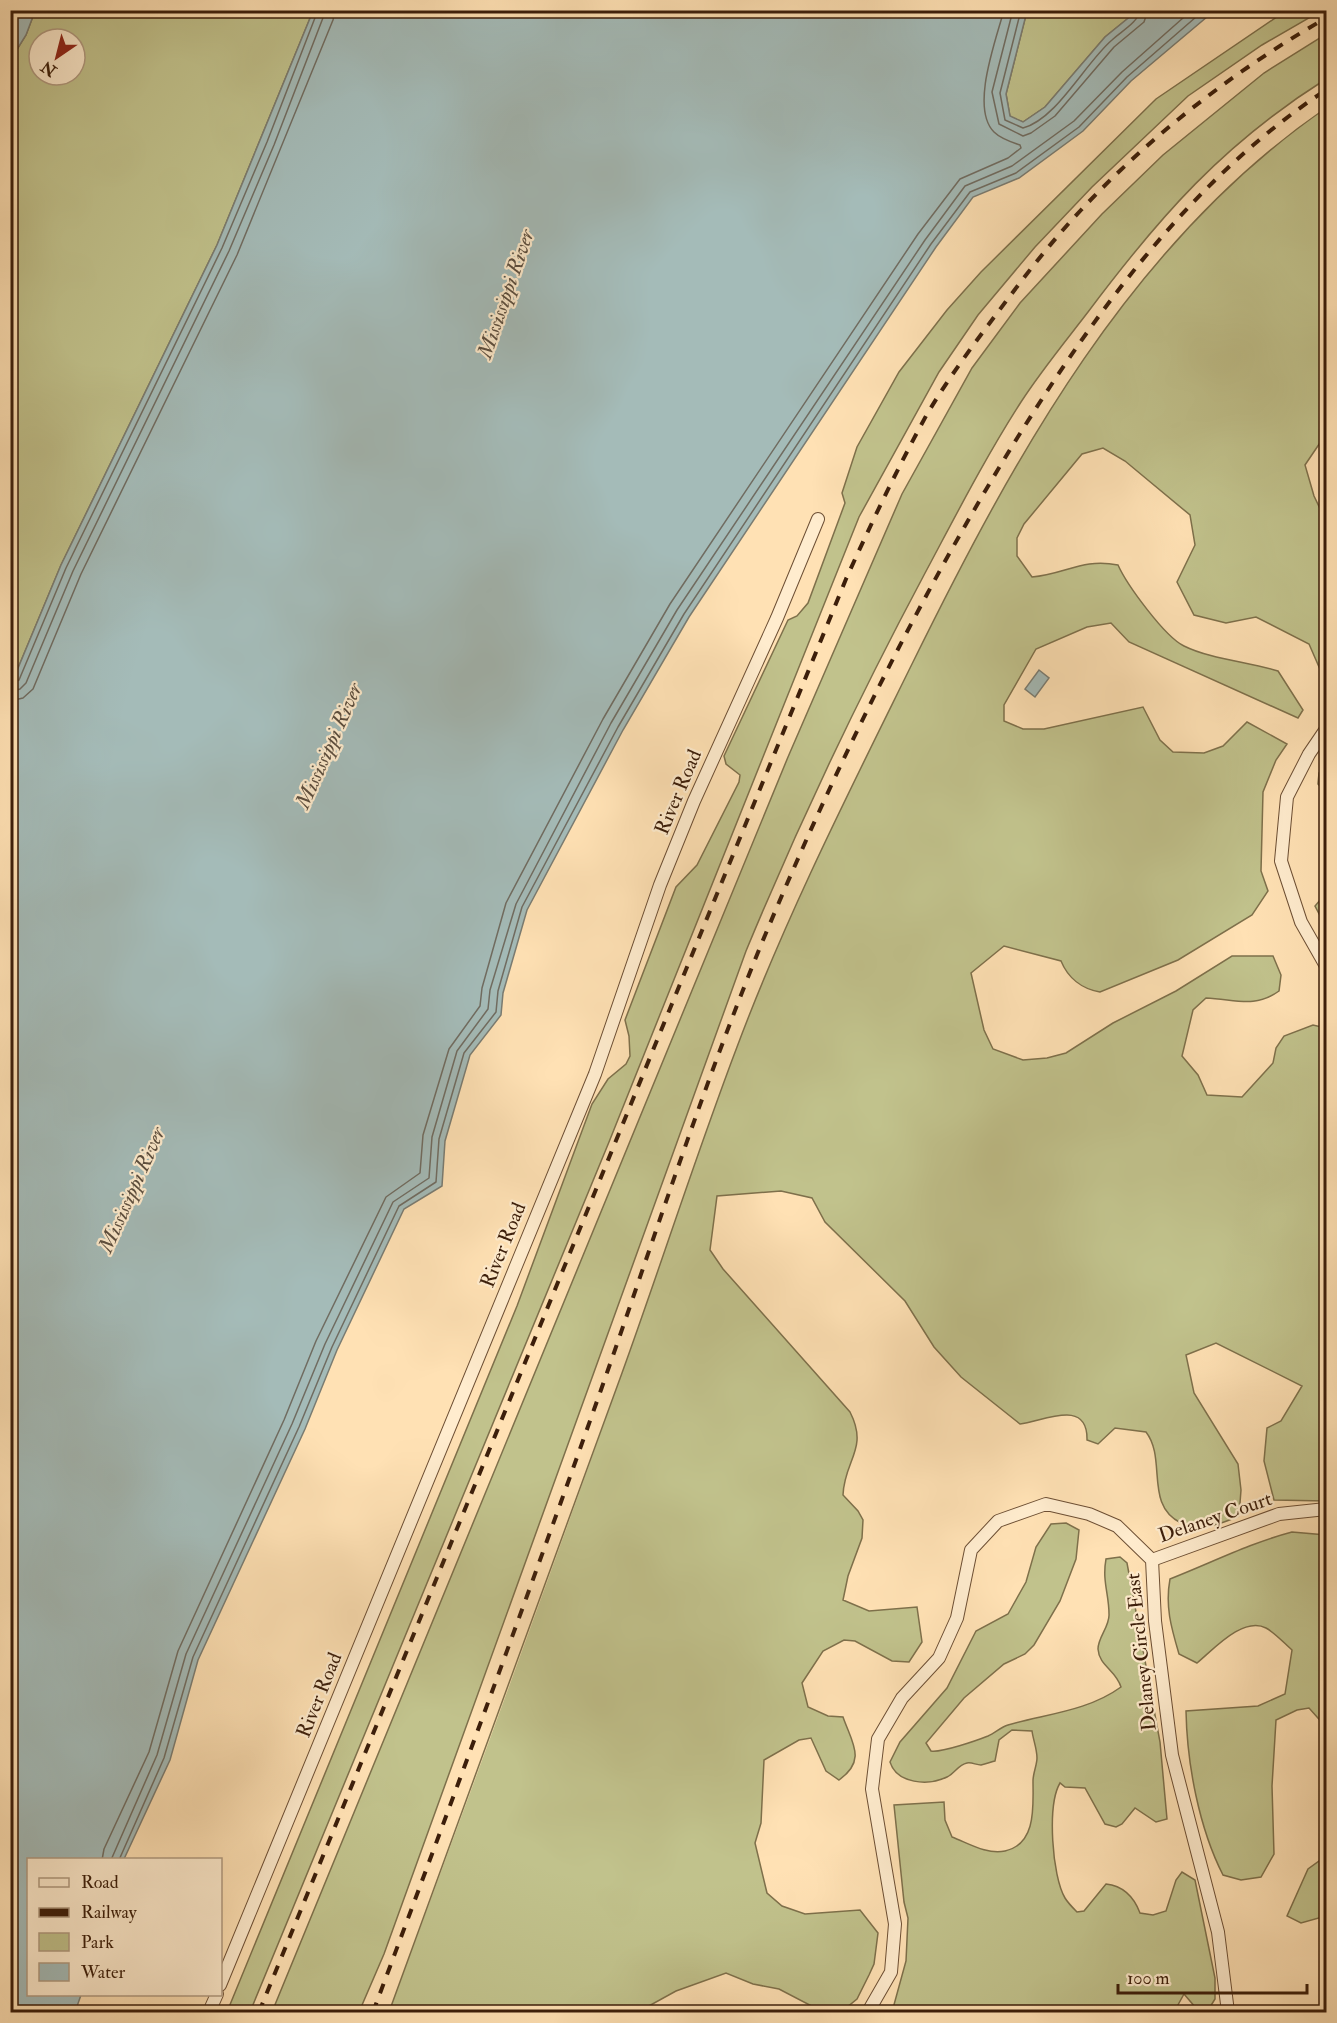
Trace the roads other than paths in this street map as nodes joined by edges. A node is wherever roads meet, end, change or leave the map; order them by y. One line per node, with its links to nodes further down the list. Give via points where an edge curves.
1 (818, 519): 6 (street, River Road, via 694,801 660,885 595,1074)
2 (1326, 729): 3 (street, via 1287,797 1281,861 1301,922)
3 (1326, 966)
4 (1326, 1509): 5 (street, Delaney Court, via 1279,1514)
5 (1152, 1560): 9 (street, Delaney Circle East, via 1116,1526 1089,1514 1046,1504 998,1521 971,1550 957,1618 939,1658 902,1698 878,1739 872,1789 895,1924 891,1972); 10 (street, Delaney Circle East, via 1155,1621 1172,1755 1218,1932)
6 (222, 1980)
7 (217, 1996): 8 (street)
8 (209, 2013)
9 (868, 2013)
10 (1228, 2013)

